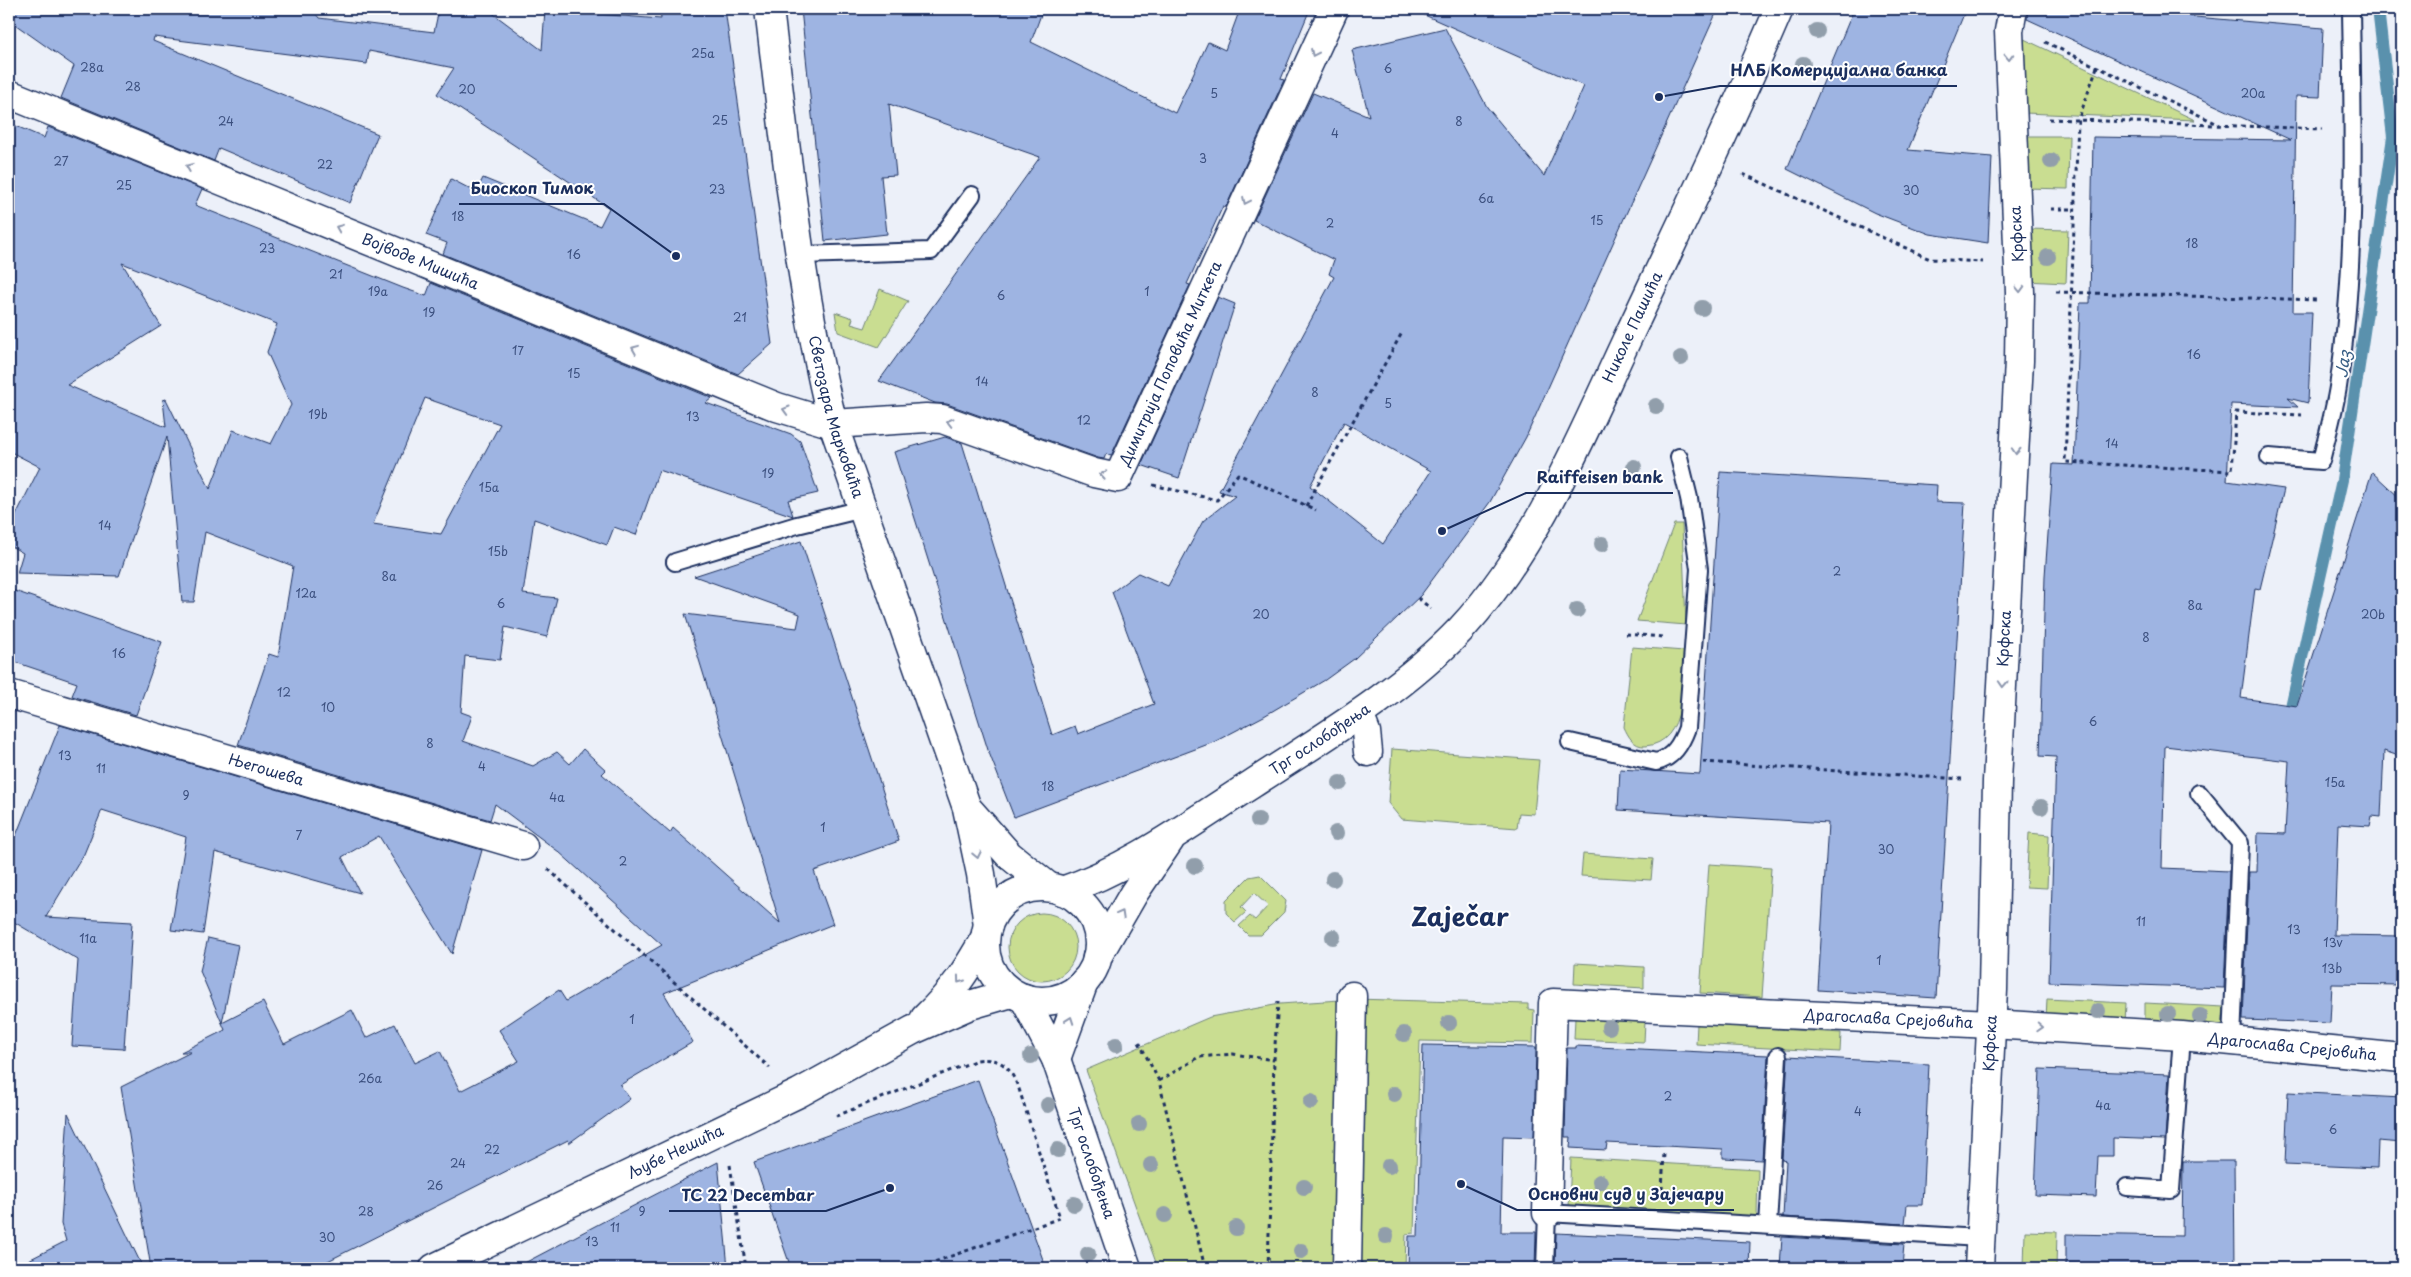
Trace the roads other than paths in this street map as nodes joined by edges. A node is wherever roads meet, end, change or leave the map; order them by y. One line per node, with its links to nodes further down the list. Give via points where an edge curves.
1 (769, 9): 8 (street, Светозара Марковића)
2 (1334, 9): 9 (street, Димитрија Поповића Миткета, one-way to 9, via 1118,478 1094,473 942,420 926,418)
3 (1779, 9): 14 (street, Николе Пашића, via 1748,82 1569,461 1511,564)
4 (2351, 9): 11 (lane, via 2353,130 2348,300 2338,388 2321,461)
5 (2011, 16): 29 (street, Крфска, one-way to 29, via 2011,118 2020,292 2018,420 1997,781)
6 (9, 94): 9 (street, Војводе Мишића, one-way to 6, via 777,407)
7 (972, 194): 8 (lane, via 931,251)
8 (800, 255): 9 (street, Светозара Марковића, via 812,335)
9 (833, 424): 12 (street, Светозара Марковића)
10 (1679, 457): 17 (lane, via 1689,498 1699,569 1687,728 1680,745 1664,760 1647,761)
11 (2269, 457)
12 (863, 509): 13 (lane, via 797,525); 20 (street, Светозара Марковића)
13 (675, 562)
14 (1458, 631): 16 (street, Трг ослобођења, via 1418,668)
15 (9, 694): 22 (street, Његошева)
16 (1358, 714): 18 (street, via 1366,732); 21 (street, Трг ослобођења)
17 (1570, 742)
18 (1368, 752)
19 (2199, 793): 32 (lane, via 2240,843)
20 (967, 808): 23 (street, Светозара Марковића, via 1009,854); 24 (street, Светозара Марковића, one-way to 24, via 981,874)
21 (1172, 837): 23 (street, Трг ослобођења, via 1088,882); 25 (street, Трг ослобођења, one-way to 21, via 1134,893)
22 (522, 846)
23 (1055, 889): 24 (street, via 1023,890 1012,896 1002,904); 25 (street, via 1083,905 1090,915 1098,942)
24 (986, 932): 27 (street, via 988,963 1001,984); 30 (street, Љубе Нешића, one-way to 30, via 964,976)
25 (1097, 957): 26 (street)
26 (1084, 982): 27 (street, via 1062,998 1036,1001); 35 (street, one-way to 26)
27 (1018, 996): 30 (street, Љубе Нешића, via 970,1005); 35 (street, Трг ослобођења)
28 (1352, 996): 42 (street)
29 (1991, 1024): 31 (street, Драгослава Срејовића, one-way to 31); 37 (street, Драгослава Срејовића, via 1553,1003); 39 (street, Крфска)
30 (913, 1030): 40 (street, Љубе Нешића, via 799,1093)
31 (2182, 1036): 32 (street, Драгослава Срејовића); 36 (lane, via 2171,1190)
32 (2232, 1041): 34 (street, Драгослава Срејовића)
33 (1778, 1056): 38 (lane)
34 (2402, 1058)
35 (1056, 1059): 41 (street, Трг ослобођења)
36 (2127, 1187)
37 (1546, 1213): 38 (lane); 43 (lane)
38 (1768, 1226): 39 (lane)
39 (1980, 1238): 44 (street, Крфска)
40 (434, 1268)
41 (1127, 1268)
42 (1347, 1268)
43 (1545, 1268)
44 (1979, 1268)

